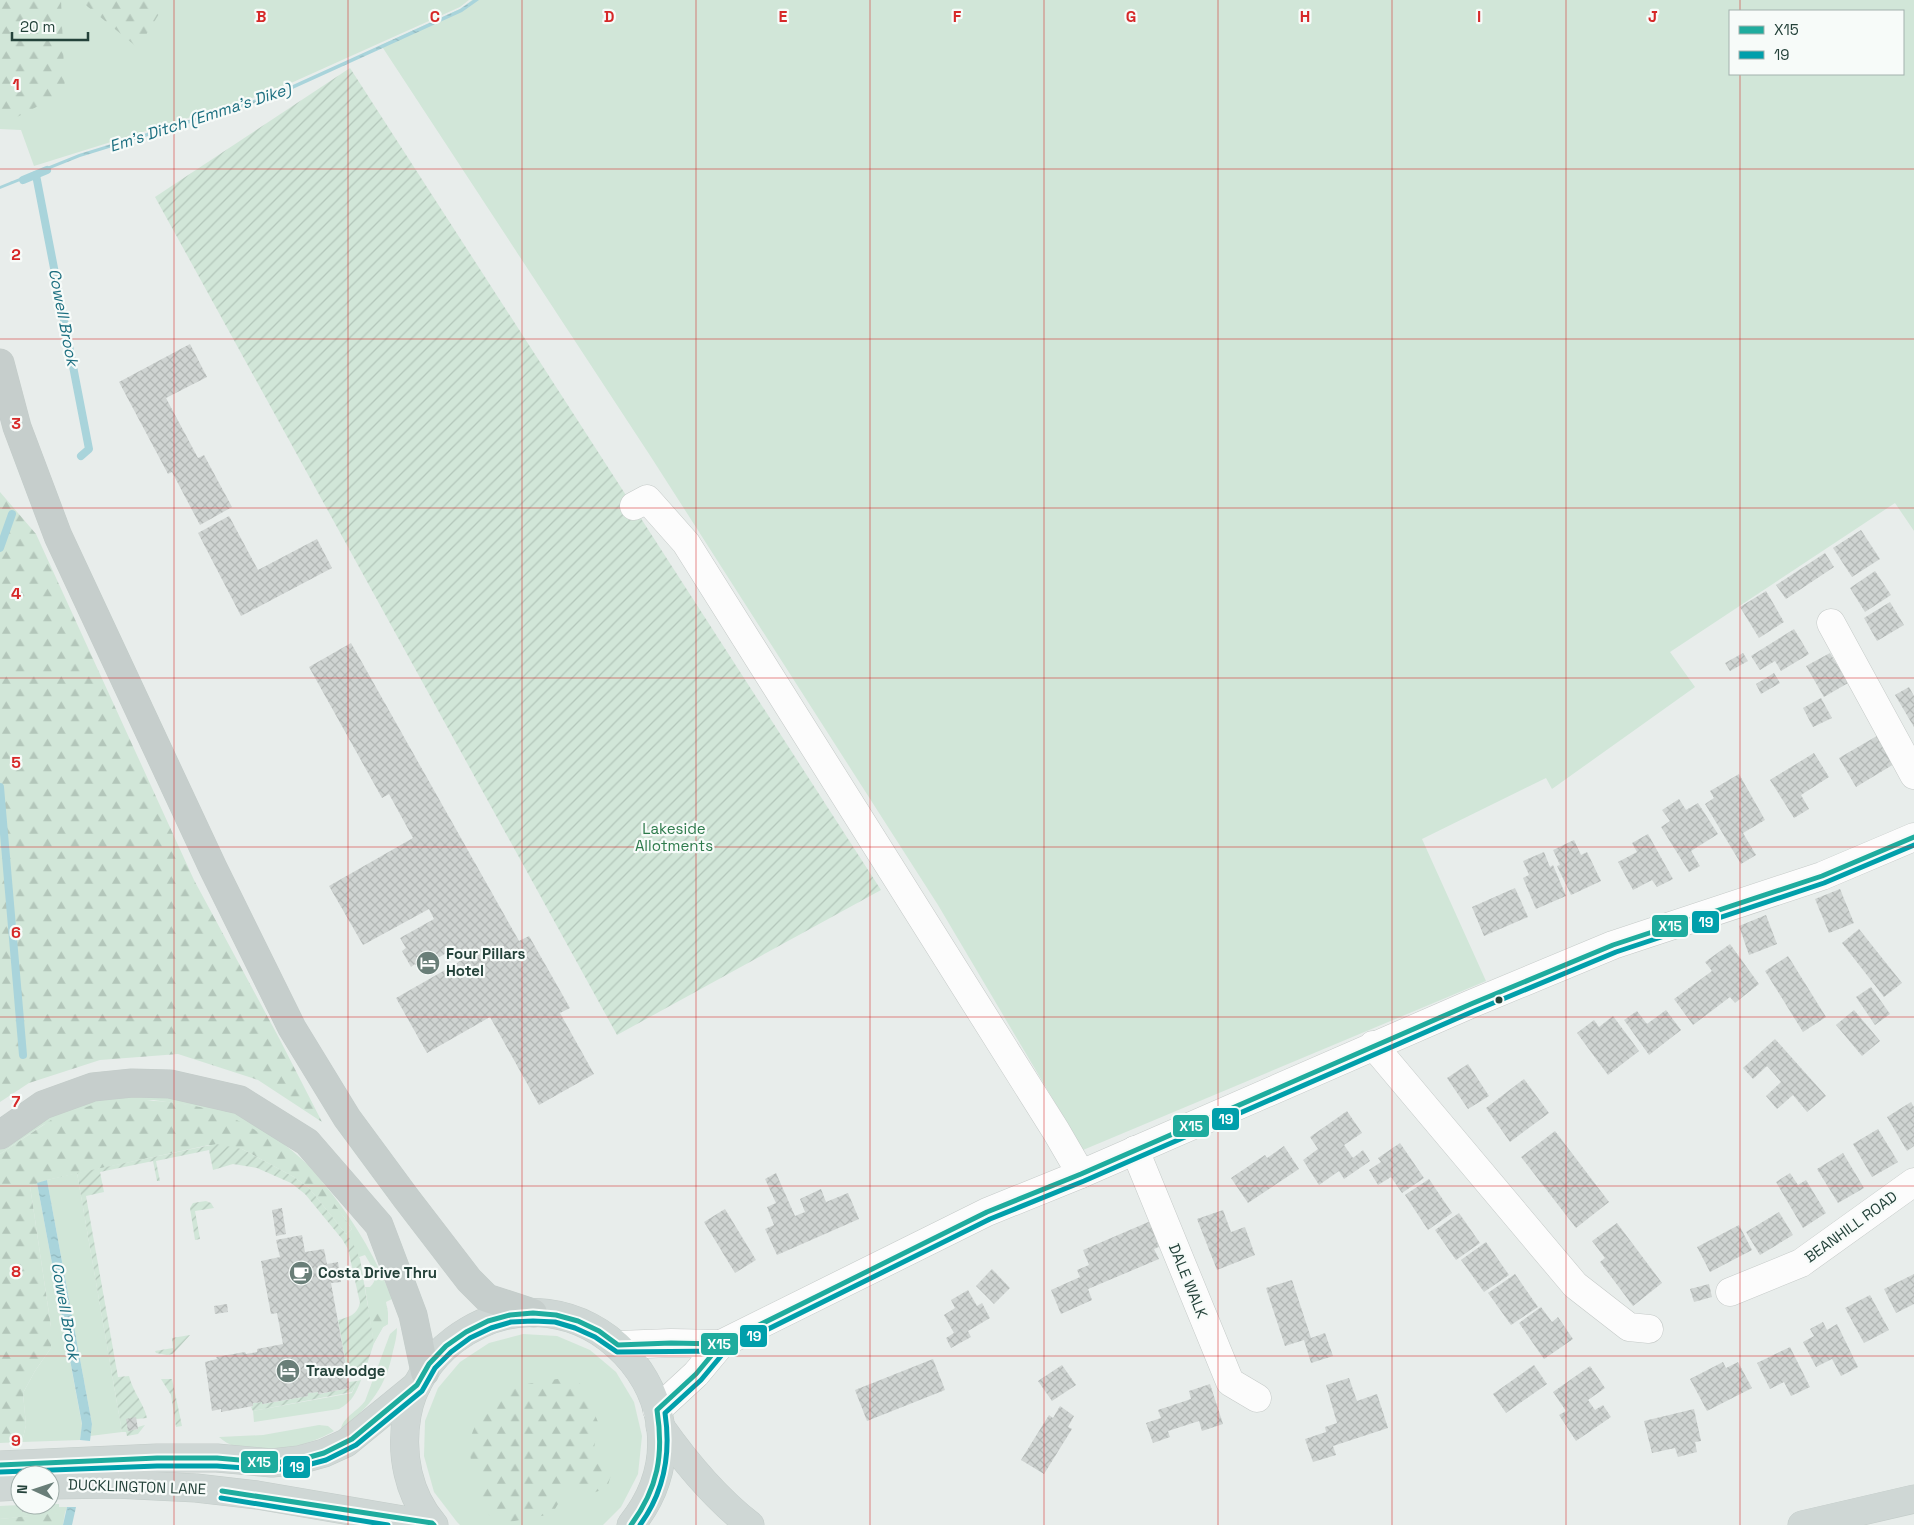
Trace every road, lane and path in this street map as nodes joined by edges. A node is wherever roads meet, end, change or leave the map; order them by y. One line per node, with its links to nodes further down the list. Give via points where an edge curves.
1 (0, 363): 12 (highway, via 17,427 58,536 213,868 292,1028 348,1118 469,1280 487,1298)
2 (634, 506): 9 (street, via 647,499 686,543)
3 (1831, 623): 4 (street)
4 (1914, 776)
5 (1914, 837): 6 (street, via 1822,876 1614,945)
6 (1373, 1045): 8 (street); 13 (street, via 1575,1285 1629,1327)
7 (0, 1135): 16 (highway, via 43,1105 93,1087 170,1084 240,1100 307,1142 379,1225 413,1315)
8 (1135, 1150): 9 (street); 17 (street, DALE WALK, via 1230,1382)
9 (1080, 1174): 14 (street, via 987,1212)
10 (1914, 1182): 11 (street, BEANHILL ROAD, via 1801,1263)
11 (1730, 1292)
12 (533, 1313): 15 (main road, via 578,1321); 16 (main road, via 488,1321 466,1332 446,1346)
13 (1649, 1329)
14 (721, 1344): 15 (street); 18 (street)
15 (618, 1345): 18 (main road, via 646,1381)
16 (421, 1379): 19 (main road, DUCKLINGTON LANE, via 346,1443 299,1460 272,1463 217,1458 157,1458); 22 (main road, via 408,1408 404,1456 409,1480)
17 (1256, 1398)
18 (659, 1418): 23 (main road, via 661,1449 658,1472 651,1494); 24 (main road, via 694,1472)
19 (0, 1465)
20 (60, 1485): 22 (main road, DUCKLINGTON LANE, via 196,1488)
21 (1914, 1499): 25 (main road)
22 (433, 1524)
23 (631, 1525)
24 (750, 1525)
25 (1802, 1525)

